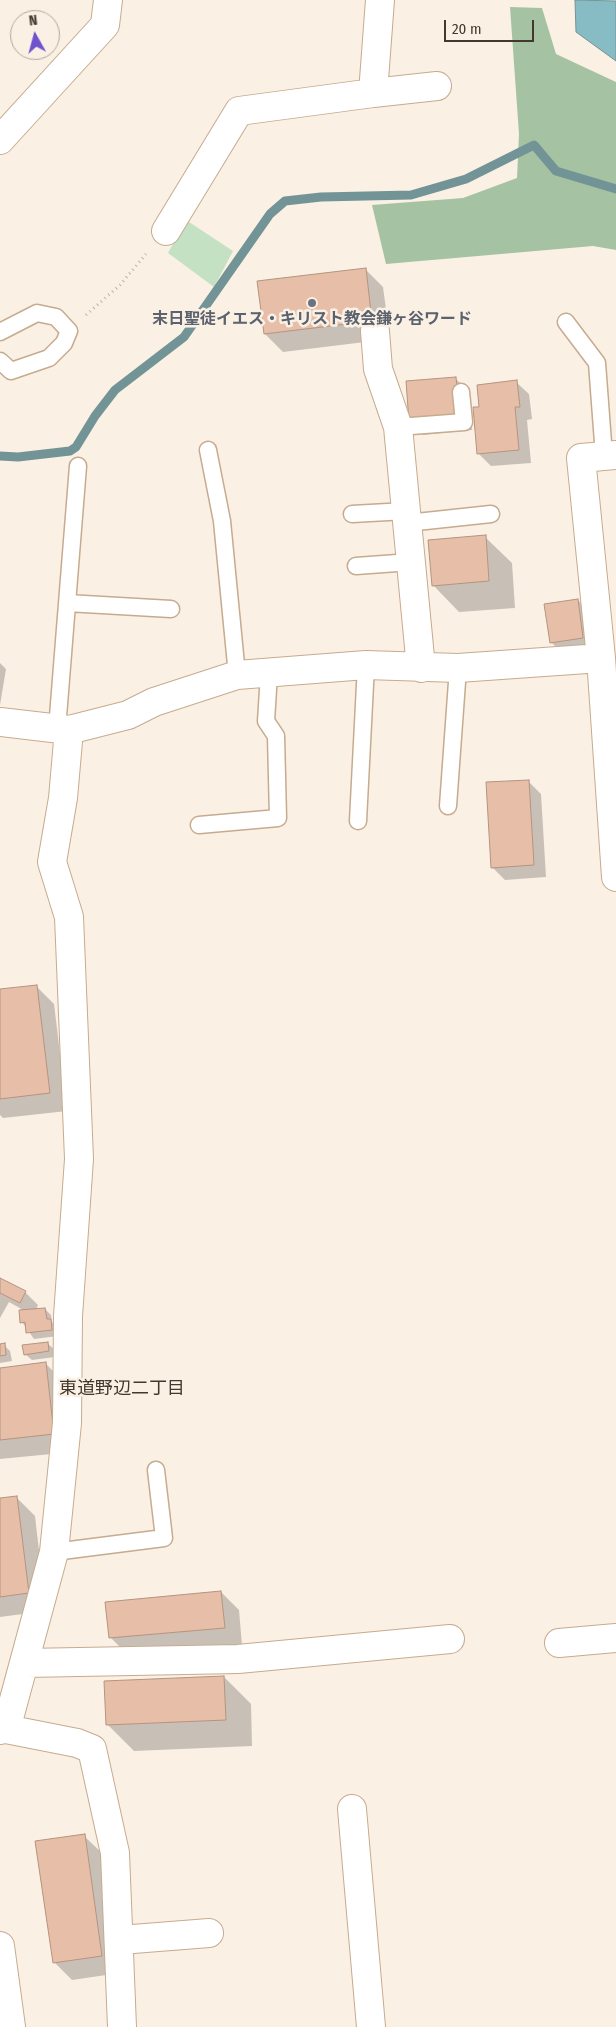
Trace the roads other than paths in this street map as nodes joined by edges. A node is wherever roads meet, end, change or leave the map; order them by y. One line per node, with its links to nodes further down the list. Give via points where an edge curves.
1 (108, 0): 5 (street, via 105,25)
2 (380, 0): 4 (street)
3 (437, 86): 4 (street)
4 (373, 93): 6 (street, via 239,111)
5 (0, 140)
6 (166, 231)
7 (566, 322): 14 (lane, via 597,363)
8 (375, 331): 12 (street, via 378,369)
9 (0, 332): 10 (lane, via 37,313 56,317 69,331 64,343 49,358 11,371)
10 (0, 361)
11 (461, 392): 12 (lane, via 464,422)
12 (398, 427): 18 (street)
13 (208, 450): 28 (lane, via 222,521)
14 (610, 455): 23 (street, via 581,458)
15 (78, 466): 21 (lane)
16 (352, 514): 18 (lane)
17 (491, 514): 18 (lane)
18 (407, 517): 19 (street)
19 (411, 562): 20 (lane); 25 (street)
20 (356, 566)
21 (67, 603): 22 (lane); 30 (lane)
22 (171, 609)
23 (601, 658): 26 (street); 31 (street)
24 (366, 665): 25 (street); 27 (street); 33 (lane)
25 (421, 668): 26 (street)
26 (458, 668): 32 (lane)
27 (269, 674): 28 (street); 34 (lane, via 266,720 276,736 278,818)
28 (237, 675): 30 (street, via 154,702 128,715)
29 (0, 722): 30 (street)
30 (63, 729): 37 (street, via 63,798 52,862 69,917 79,1159 68,1316 67,1423)
31 (612, 749): 35 (street)
32 (448, 806)
33 (358, 821)
34 (199, 825)
35 (616, 877)
36 (156, 1470): 37 (lane, via 164,1538)
37 (54, 1552): 41 (street)
38 (616, 1638): 40 (street)
39 (450, 1639): 41 (street, via 238,1659)
40 (559, 1643)
41 (26, 1663): 42 (street)
42 (3, 1730): 45 (street, via 76,1743 92,1749 115,1853)
43 (352, 1809): 49 (street)
44 (209, 1932): 45 (street)
45 (120, 1940): 48 (street)
46 (1, 1961): 47 (street)
47 (11, 2027)
48 (122, 2027)
49 (371, 2027)

